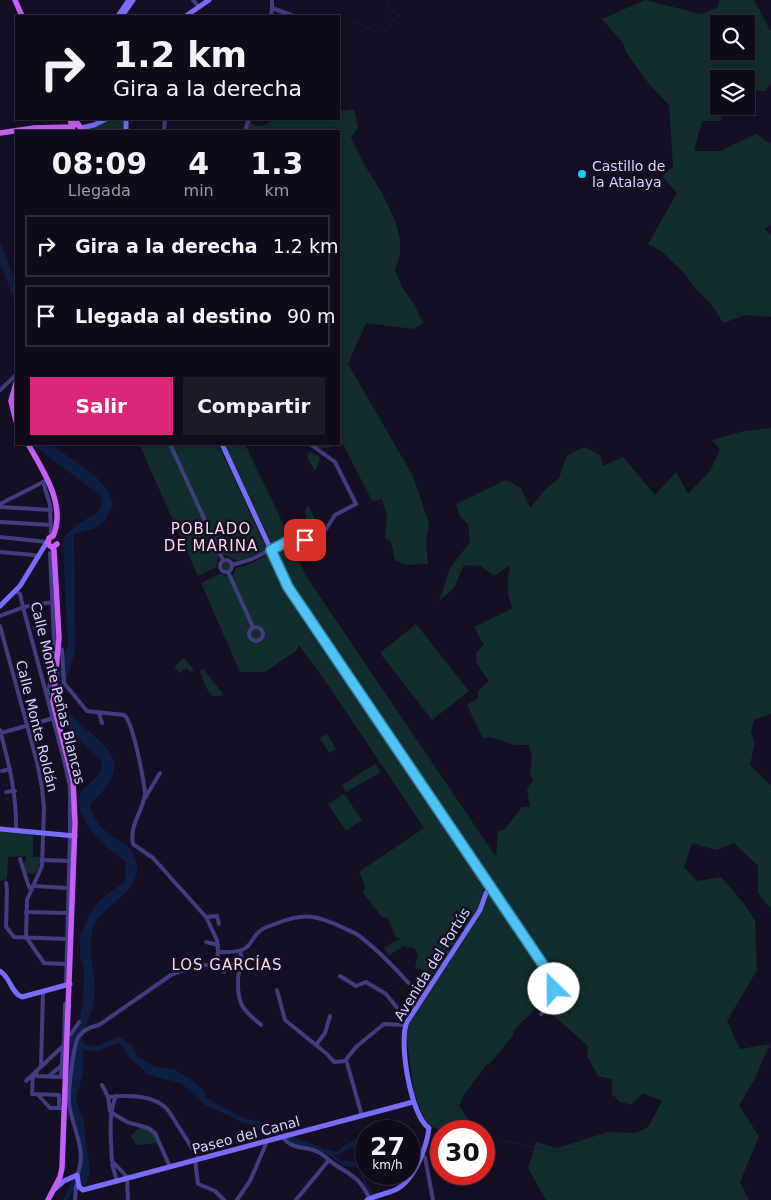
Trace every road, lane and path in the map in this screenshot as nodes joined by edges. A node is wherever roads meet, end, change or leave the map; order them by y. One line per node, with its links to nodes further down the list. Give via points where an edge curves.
1 (15, 0): 10 (main road)
2 (19, 0): 11 (main road)
3 (129, 0): 12 (main road)
4 (134, 0): 13 (main road)
5 (193, 0): 8 (street)
6 (209, 0): 8 (main road)
7 (272, 0): 9 (street)
8 (199, 7): 14 (main road)
9 (272, 8): 15 (street); 16 (street)
10 (22, 15)
11 (26, 15)
12 (119, 15)
13 (123, 15)
14 (188, 15)
15 (271, 15)
16 (291, 15)
17 (103, 120): 18 (main road)
18 (77, 128): 19 (main road)
19 (20, 130)
20 (15, 131): 21 (main road)
21 (0, 133)
22 (15, 376): 24 (street)
23 (15, 386): 25 (main road, via 12,401)
24 (0, 390)
25 (15, 417)
26 (29, 445): 30 (main road)
27 (170, 445): 42 (street)
28 (222, 445): 39 (main road)
29 (311, 445): 37 (street, via 335,462 356,504 336,516 317,542)
30 (47, 481): 31 (street); 32 (street); 38 (main road, via 56,510); 38 (main road, via 57,498 60,513)
31 (0, 505): 32 (street)
32 (51, 510): 34 (street)
33 (0, 522): 34 (street)
34 (51, 526): 38 (street)
35 (0, 537): 38 (street)
36 (293, 539): 37 (street); 37 (street, via 294,530 301,528 306,533); 39 (street)
37 (305, 540)
38 (52, 543): 41 (main road); 46 (street); 46 (main road, Calle Monte Peñas Blancas, via 56,580)
39 (271, 550): 43 (street); 76 (main road, via 290,590)
40 (0, 552): 41 (street)
41 (38, 557): 45 (main road)
42 (223, 560): 43 (street); 44 (street, via 220,568)
43 (232, 565): 44 (street)
44 (228, 572): 51 (street)
45 (16, 591): 47 (main road); 48 (street, Calle Monte Peñas Blancas)
46 (54, 602): 48 (street); 52 (main road, Calle Monte Peñas Blancas); 53 (street, via 53,656)
47 (0, 606)
48 (23, 607): 49 (street); 53 (street, Calle Monte Peñas Blancas)
49 (0, 616)
50 (0, 626): 57 (street, Calle Monte Roldán)
51 (253, 627)
52 (59, 648): 54 (street, via 62,650 65,685 86,711); 55 (main road, Calle Monte Peñas Blancas, via 53,694)
53 (47, 697): 55 (street, Calle Monte Peñas Blancas)
54 (99, 713): 56 (street); 65 (street, via 127,717 144,783)
55 (55, 718): 57 (street); 69 (main road, Calle Monte Peñas Blancas, via 73,780)
56 (102, 723)
57 (27, 726): 58 (street); 68 (street, Calle Monte Roldán, via 42,788)
58 (0, 731): 59 (street)
59 (2, 748): 60 (street)
60 (10, 769): 61 (street); 63 (street)
61 (2, 771)
62 (160, 773): 65 (street)
63 (15, 791): 64 (street); 67 (street)
64 (6, 792)
65 (144, 800): 79 (street, via 133,831 133,844 153,858)
66 (0, 830): 67 (main road)
67 (16, 831): 68 (main road)
68 (43, 833): 69 (main road); 71 (street, Calle Monte Roldán)
69 (73, 836): 72 (main road, Calle Monte Peñas Blancas)
70 (20, 860): 74 (street, via 29,888)
71 (42, 860): 72 (street); 74 (street, Calle Monte Roldán)
72 (72, 861): 75 (street, Calle Monte Peñas Blancas); 92 (main road, Calle Monte Peñas Blancas)
73 (6, 883): 81 (street, via 6,927 14,937)
74 (32, 887): 75 (street); 77 (street, Calle Monte Roldán)
75 (69, 888): 78 (street, Calle Monte Peñas Blancas)
76 (491, 888): 95 (main road, Avenida del Portús); 97 (street, via 553,980 553,996)
77 (26, 912): 78 (street); 81 (street, Calle Monte Roldán)
78 (68, 913): 82 (street, Calle Monte Peñas Blancas)
79 (206, 917): 80 (street, via 217,916); 84 (street)
80 (219, 924)
81 (26, 937): 82 (street); 87 (street, via 44,963)
82 (67, 939): 87 (street, Calle Monte Peñas Blancas)
83 (206, 942): 84 (street)
84 (218, 945): 86 (street)
85 (240, 951): 86 (street); 95 (street, via 263,928 292,917 315,916 356,934); 101 (street, via 243,965 237,974 237,994 244,1011)
86 (218, 952): 88 (street)
87 (66, 964): 92 (street, Calle Monte Peñas Blancas)
88 (216, 964): 90 (street, via 215,968); 129 (street, via 171,974 99,1026 88,1028 78,1037 69,1100 82,1163)
89 (0, 971): 94 (main road, via 8,977 18,996)
90 (224, 972)
91 (340, 976): 98 (street, via 356,986 366,982 386,994 399,1010)
92 (66, 985): 94 (main road); 103 (main road, via 70,991)
93 (277, 990): 104 (street, via 285,1020)
94 (43, 992): 108 (street)
95 (423, 998): 98 (main road, Avenida del Portús)
96 (65, 1004): 105 (street)
97 (541, 1014)
98 (411, 1015): 102 (main road, Avenida del Portús)
99 (330, 1016): 104 (street, via 325,1033)
100 (79, 1022): 103 (street, via 72,1034)
101 (261, 1025)
102 (405, 1025): 104 (street, via 384,1024 356,1046 343,1062 334,1062); 117 (main road, Avenida del Portús, via 403,1041)
103 (68, 1034): 105 (main road)
104 (316, 1045)
105 (65, 1046): 107 (street); 108 (street); 113 (main road)
106 (347, 1063): 120 (street)
107 (62, 1065): 110 (street); 110 (street, via 61,1077)
108 (41, 1066): 109 (street)
109 (35, 1073): 110 (street, via 37,1076); 111 (street); 114 (street)
110 (50, 1076)
111 (26, 1080)
112 (102, 1085): 115 (street)
113 (66, 1088): 118 (street, via 62,1091); 133 (main road, via 62,1170)
114 (35, 1094): 118 (street, via 50,1108); 118 (street, via 59,1095)
115 (108, 1096): 116 (street); 121 (street)
116 (116, 1096): 119 (street); 125 (street, via 146,1098 163,1106)
117 (414, 1102): 120 (main road, Paseo del Canal); 134 (main road, Avenida del Portús, via 423,1124 429,1128 423,1153 402,1185)
118 (60, 1107)
119 (112, 1113): 121 (street); 128 (street, via 155,1133)
120 (362, 1116): 122 (main road, Paseo del Canal)
121 (112, 1123): 127 (street)
122 (283, 1137): 123 (main road, Paseo del Canal); 126 (street, via 289,1144 315,1151)
123 (265, 1142): 125 (main road, Paseo del Canal); 139 (street, via 252,1178)
124 (425, 1157): 141 (street)
125 (197, 1160): 128 (main road, Paseo del Canal); 138 (street, via 198,1184 215,1191)
126 (329, 1160): 134 (street, via 358,1178); 140 (street)
127 (112, 1161): 130 (street); 131 (street)
128 (170, 1167): 130 (main road, Paseo del Canal)
129 (77, 1174): 132 (main road); 133 (main road)
130 (128, 1178): 131 (main road, Paseo del Canal); 137 (street)
131 (117, 1181): 132 (main road, Paseo del Canal, via 84,1190)
132 (78, 1184): 136 (street)
133 (52, 1192): 135 (main road)
134 (369, 1199)
135 (48, 1200)
136 (75, 1200)
137 (128, 1200)
138 (224, 1200)
139 (237, 1200)
140 (296, 1200)
141 (433, 1200)

